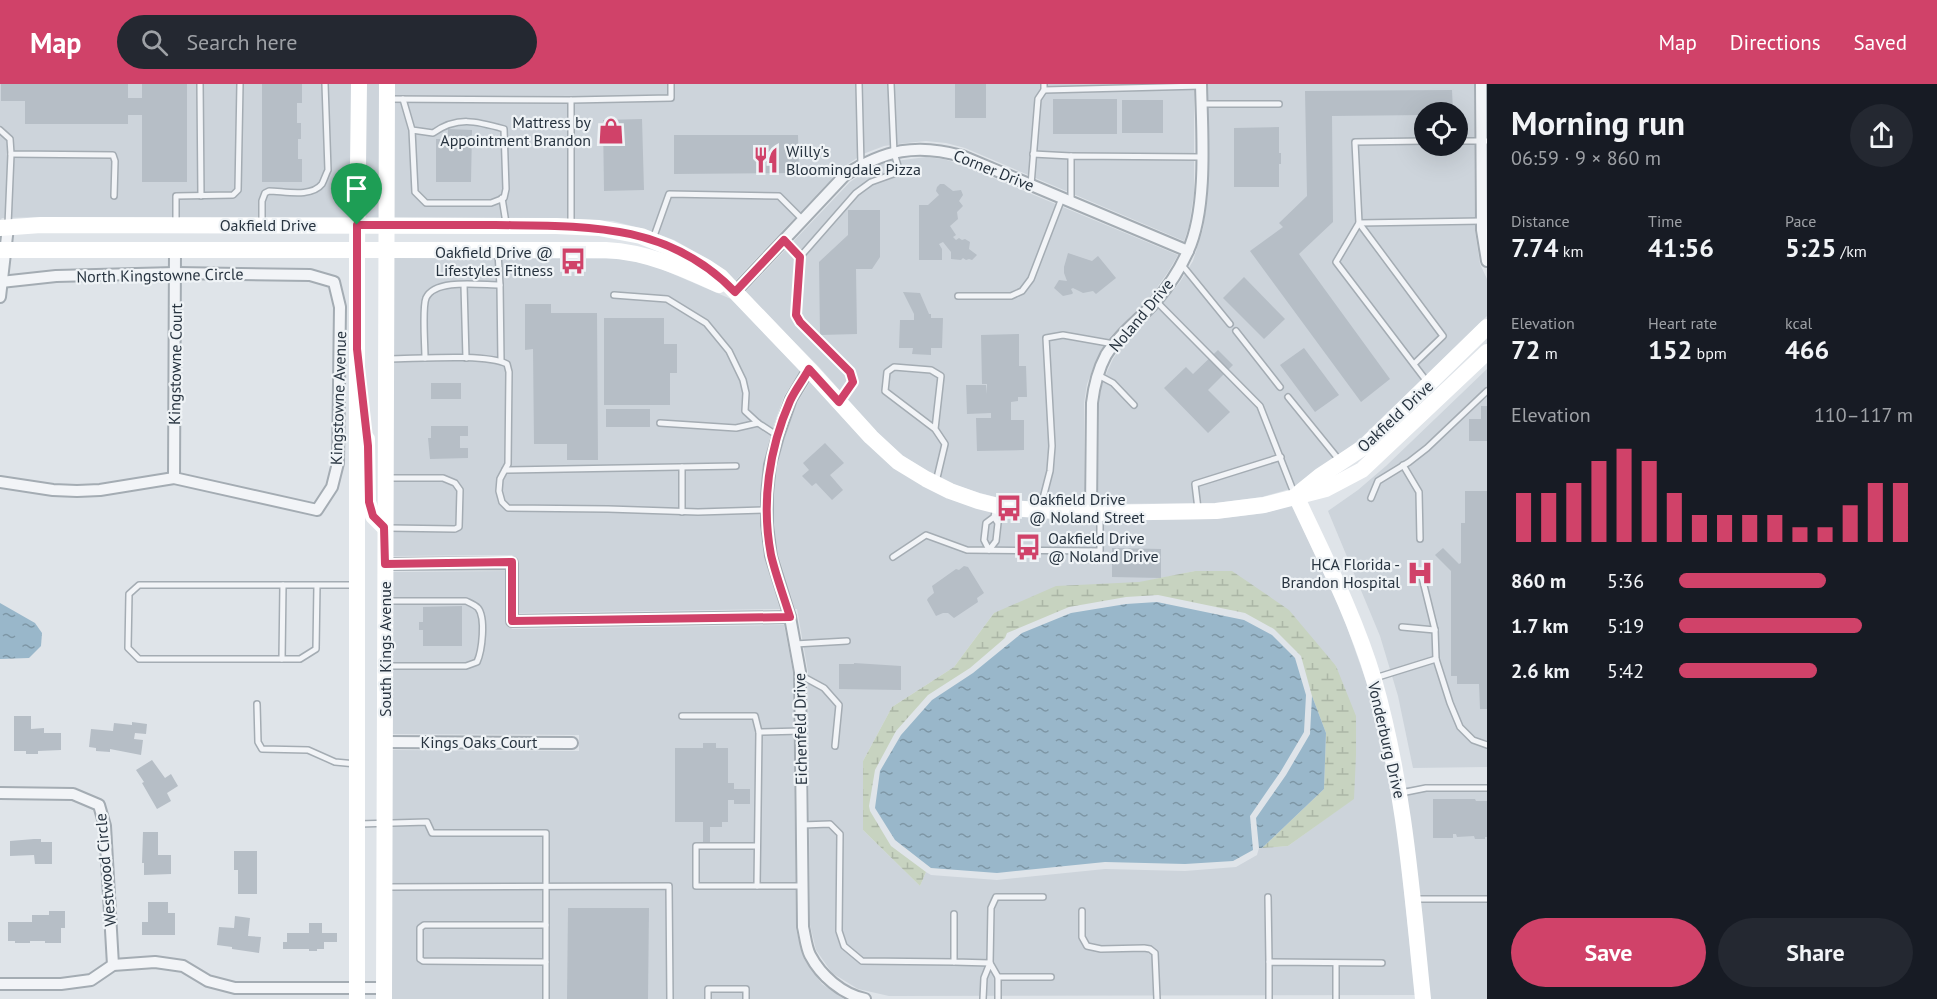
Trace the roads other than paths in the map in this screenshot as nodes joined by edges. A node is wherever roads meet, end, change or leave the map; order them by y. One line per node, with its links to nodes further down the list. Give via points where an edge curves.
1 (200, 84): 30 (lane)
2 (240, 84): 30 (lane, via 238,190 233,195)
3 (325, 84): 37 (lane, via 325,177 308,192 265,192)
4 (359, 84): 38 (street, South Kings Avenue)
5 (671, 84): 13 (lane, via 671,98)
6 (859, 84): 27 (lane)
7 (891, 84): 21 (lane)
8 (1481, 84): 20 (street)
9 (1180, 85): 10 (lane); 11 (lane)
10 (1201, 85): 14 (street, Noland Drive)
11 (1044, 87): 23 (lane, via 1038,99)
12 (392, 94): 13 (lane); 17 (lane); 39 (street, South Kings Avenue)
13 (571, 100): 41 (lane)
14 (1201, 104): 15 (lane); 26 (street, Noland Drive)
15 (1279, 104)
16 (0, 130): 22 (lane, via 10,139)
17 (412, 130): 31 (lane, via 415,192 426,203 491,203); 31 (lane, via 433,133 445,124 461,120 504,129 506,189)
18 (1414, 141): 35 (lane, via 1355,142)
19 (1468, 141): 20 (lane)
20 (1485, 141): 24 (street)
21 (894, 153): 27 (street, Corner Drive); 28 (street, Corner Drive, via 944,151); 51 (lane, via 896,173 871,182 856,193)
22 (11, 154): 29 (lane, via 110,154 115,158); 42 (lane)
23 (1033, 154): 25 (lane); 28 (lane)
24 (1485, 155): 34 (street)
25 (1071, 156): 26 (lane); 32 (lane)
26 (1201, 156): 50 (street, Noland Drive, via 1201,194)
27 (861, 165): 33 (street, Corner Drive, via 845,175)
28 (1031, 185): 32 (street, Corner Drive)
29 (114, 196)
30 (201, 196): 36 (lane, via 176,196)
31 (502, 198): 40 (lane)
32 (1067, 200): 50 (street, Corner Drive); 61 (lane, via 1022,291 1011,296)
33 (803, 220): 43 (lane, via 779,196 669,194); 44 (street, Corner Drive)
34 (1482, 220): 35 (lane); 52 (street)
35 (1359, 224): 74 (lane, via 1336,262); 74 (lane, via 1443,336)
36 (176, 225): 37 (street, Oakfield Drive); 42 (street, Oakfield Drive)
37 (262, 225): 38 (street, Oakfield Drive)
38 (357, 225): 39 (street, Oakfield Drive); 47 (street, South Kings Avenue)
39 (386, 225): 40 (street, Oakfield Drive); 48 (street, South Kings Avenue)
40 (506, 225): 41 (street, Oakfield Drive)
41 (571, 226): 43 (street, Oakfield Drive, via 612,230)
42 (4, 227): 45 (street)
43 (652, 240): 59 (street, Oakfield Drive, via 706,267)
44 (784, 240): 51 (lane); 59 (street, Corner Drive)
45 (3, 249): 46 (street, Oakfield Drive); 55 (street)
46 (175, 250): 47 (street, Oakfield Drive); 54 (street, Kingstowne Court)
47 (357, 250): 48 (street, Oakfield Drive); 68 (street, South Kings Avenue)
48 (386, 250): 49 (street, Oakfield Drive); 72 (street, South Kings Avenue)
49 (498, 250): 58 (lane); 59 (street, Oakfield Drive, via 606,250 639,254)
50 (1188, 251): 53 (street, Noland Drive)
51 (800, 257): 81 (lane, via 796,315 850,372 853,382)
52 (1487, 261)
53 (1181, 264): 63 (street, Noland Drive); 64 (lane)
54 (176, 273): 55 (street, North Kingstowne Circle, via 56,276); 56 (street, North Kingstowne Circle, via 310,275); 93 (street, Kingstowne Court)
55 (1, 282): 62 (street)
56 (334, 282): 93 (street, Kingstowne Avenue, via 340,308 338,463 332,487 317,510)
57 (464, 285): 58 (lane); 70 (lane, via 442,285 425,300); 71 (lane)
58 (500, 285): 73 (lane)
59 (735, 292): 75 (street, Oakfield Drive)
60 (614, 295): 84 (lane, via 667,299 706,323 729,351 746,393 745,411)
61 (958, 296)
62 (0, 297)
63 (1156, 301): 67 (street, Noland Drive); 87 (lane, via 1260,406)
64 (1230, 324)
65 (1487, 327): 78 (street, Oakfield Drive)
66 (1236, 331): 77 (lane)
67 (1114, 344): 76 (street, Noland Drive); 101 (lane, via 1064,335 1046,338 1052,446)
68 (357, 349): 105 (street, via 368,446 369,502 373,516); 113 (street, South Kings Avenue)
69 (1487, 352): 78 (street, Oakfield Drive)
70 (425, 358): 71 (lane); 72 (lane)
71 (466, 358): 73 (lane)
72 (386, 359): 94 (street, South Kings Avenue)
73 (501, 361): 92 (lane, via 507,364 509,372)
74 (1414, 364): 78 (lane)
75 (809, 369): 81 (street, Oakfield Drive); 86 (street, Eichenfeld Drive, via 791,399)
76 (1098, 375): 82 (lane, via 1113,383); 104 (street, Noland Drive, via 1092,403)
77 (1280, 387)
78 (1436, 389): 88 (street, Oakfield Drive); 97 (street, Oakfield Drive, via 1362,470 1326,489)
79 (1487, 391): 89 (lane, via 1427,448)
80 (1288, 397): 88 (lane)
81 (839, 402): 96 (street, Oakfield Drive, via 898,462)
82 (1134, 405)
83 (660, 423): 84 (lane, via 736,428)
84 (758, 423): 86 (lane)
85 (935, 429): 85 (lane, via 885,391 887,372 894,367 931,370 941,376); 96 (lane, via 945,444)
86 (778, 436): 99 (street, Eichenfeld Drive, via 770,465)
87 (1281, 457): 97 (lane); 102 (lane, via 1195,484)
88 (1341, 463): 97 (street, Oakfield Drive)
89 (1403, 465): 98 (lane, via 1378,481); 106 (lane, via 1419,492)
90 (736, 466): 91 (lane)
91 (682, 467): 92 (lane); 103 (lane)
92 (505, 470): 103 (lane, via 499,491 508,508)
93 (174, 478): 95 (street, via 77,491)
94 (385, 478): 105 (street, South Kings Avenue); 105 (lane, via 443,478 456,483 460,490 460,524 455,529)
95 (0, 482)
96 (936, 484): 100 (street, Oakfield Drive)
97 (1296, 496): 102 (street, Oakfield Drive, via 1241,509); 124 (street, Vonderburg Drive, via 1349,609)
98 (1371, 498)
99 (767, 510): 103 (lane); 115 (street, Eichenfeld Drive, via 771,556)
100 (995, 511): 101 (street, Oakfield Drive); 107 (lane, via 996,541); 107 (lane, via 986,523 984,540)
101 (1040, 511): 104 (street, Oakfield Drive)
102 (1198, 511): 104 (street, Oakfield Drive)
103 (682, 512)
104 (1095, 513): 107 (lane, via 1100,551)
105 (384, 527): 109 (street, South Kings Avenue)
106 (1420, 539)
107 (989, 550): 108 (lane, via 967,550 926,535)
108 (893, 557)
109 (385, 564): 114 (street, South Kings Avenue); 115 (street, via 512,562 512,621)
110 (1421, 573): 117 (lane)
111 (282, 585): 112 (lane); 120 (lane); 120 (lane, via 140,585 129,594 128,648 140,659)
112 (317, 585): 113 (lane); 120 (lane, via 316,650 300,659)
113 (357, 585): 133 (street, South Kings Avenue)
114 (385, 601): 122 (street, South Kings Avenue); 122 (lane, via 474,604 480,611 482,651 477,662 466,666)
115 (790, 617): 119 (street, Eichenfeld Drive)
116 (1402, 627): 117 (lane)
117 (1435, 630): 121 (lane)
118 (847, 641): 119 (lane)
119 (795, 644): 123 (street, Eichenfeld Drive)
120 (282, 659)
121 (1436, 659): 124 (lane); 131 (lane, via 1460,728 1473,740)
122 (385, 666): 129 (street, South Kings Avenue)
123 (800, 675): 127 (street, Eichenfeld Drive); 132 (lane, via 824,688 839,705)
124 (1373, 678): 136 (street, Vonderburg Drive)
125 (257, 704): 133 (lane, via 258,742 262,748 308,750 335,762)
126 (682, 716): 128 (lane, via 755,716)
127 (801, 731): 128 (lane); 139 (street, Eichenfeld Drive)
128 (759, 732): 140 (lane)
129 (385, 742): 130 (street, Kings Oaks Court); 138 (street, South Kings Avenue)
130 (572, 743)
131 (1487, 745)
132 (835, 746)
133 (357, 764): 137 (street, South Kings Avenue)
134 (1487, 788): 136 (lane)
135 (0, 793): 158 (street, Westwood Circle, via 74,794 99,805 105,826)
136 (1400, 793): 148 (street, Vonderburg Drive)
137 (357, 824): 138 (lane); 162 (street, South Kings Avenue)
138 (384, 824): 141 (lane, via 427,822 432,833 546,832); 144 (street, South Kings Avenue)
139 (802, 825): 143 (street, Eichenfeld Drive); 153 (lane, via 830,824 840,834 839,931 844,946 862,961)
140 (757, 846): 142 (lane); 142 (lane, via 696,846 696,885)
141 (546, 885): 144 (lane); 151 (lane); 165 (lane, via 669,886)
142 (757, 886): 143 (lane)
143 (803, 886): 168 (street, Eichenfeld Drive, via 803,927 810,954 827,979)
144 (384, 887): 163 (street, South Kings Avenue)
145 (1043, 897): 155 (lane, via 996,897 991,908)
146 (1268, 897): 154 (lane)
147 (1487, 898): 148 (lane)
148 (1413, 899): 174 (street, Vonderburg Drive)
149 (1082, 911): 171 (lane, via 1082,937 1087,946 1144,948 1155,953)
150 (954, 914): 153 (lane)
151 (546, 925): 152 (lane); 152 (lane, via 420,928 423,962)
152 (546, 962): 164 (lane)
153 (954, 962): 155 (lane)
154 (1269, 962): 156 (lane); 172 (lane)
155 (990, 963): 159 (lane); 169 (lane, via 984,978)
156 (1336, 963): 157 (lane); 173 (lane)
157 (1382, 963)
158 (113, 965): 161 (street, via 91,980); 162 (street, via 155,962 183,966 208,981 235,988)
159 (998, 977): 160 (lane); 170 (lane)
160 (1051, 977)
161 (0, 984)
162 (357, 993): 163 (street)
163 (384, 993)
164 (546, 999)
165 (670, 999)
166 (708, 999): 167 (lane, via 708,989 746,989)
167 (746, 999)
168 (865, 999)
169 (983, 999)
170 (998, 999)
171 (1157, 999)
172 (1269, 999)
173 (1336, 999)
174 (1423, 999)

